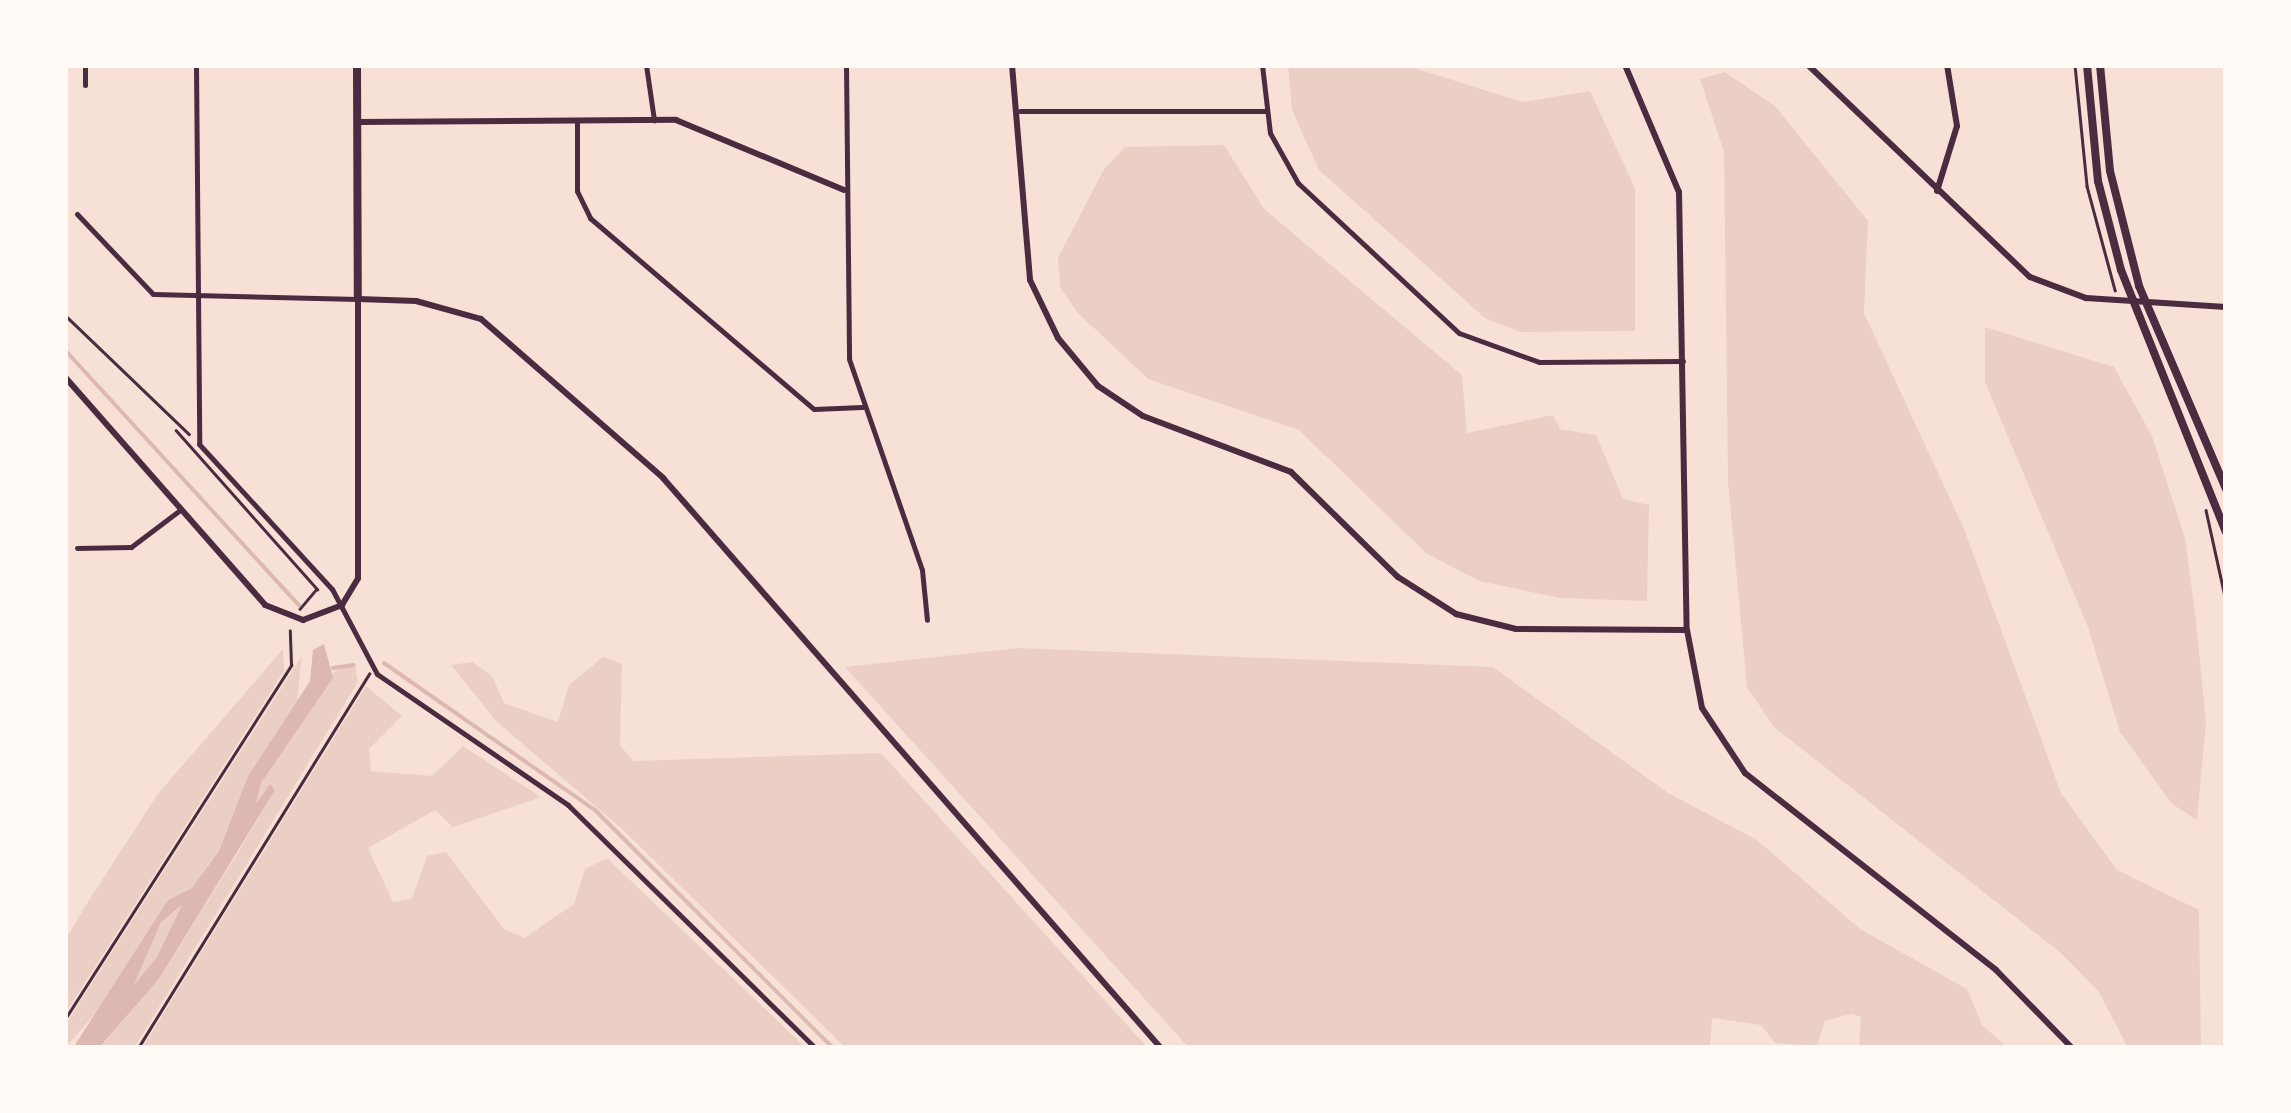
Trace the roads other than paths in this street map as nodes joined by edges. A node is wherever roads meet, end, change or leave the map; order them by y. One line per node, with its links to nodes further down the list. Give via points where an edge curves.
1 (85, 65): 15 (street)
2 (196, 65): 24 (street)
3 (357, 65): 20 (main road)
4 (646, 65): 18 (street)
5 (846, 65): 21 (street)
6 (1012, 65): 17 (street)
7 (1262, 65): 16 (street)
8 (1472, 65): 9 (street)
9 (1568, 65)
10 (1625, 65): 29 (street, via 1677,176)
11 (1808, 65): 22 (street)
12 (1948, 65): 22 (street, via 1957,126)
13 (2086, 65): 26 (main road, via 2098,181)
14 (2100, 65): 27 (main road, via 2110,171)
15 (85, 85)
16 (1264, 111): 17 (street); 29 (street, via 1307,193 1472,341 1539,362)
17 (1020, 112): 40 (street, via 1024,242 1037,298 1072,360 1106,393 1292,472 1409,586 1456,614 1516,630)
18 (654, 120): 19 (street); 21 (street, via 709,128)
19 (577, 121): 20 (street); 31 (street, via 578,191 590,218 814,409)
20 (358, 122): 25 (main road)
21 (844, 190): 31 (street, via 847,334)
22 (1937, 191): 26 (street, via 2030,278 2086,298)
23 (76, 214): 24 (street, via 147,290)
24 (196, 296): 25 (street); 38 (street, via 197,436)
25 (358, 299): 33 (street); 42 (street, via 416,301 481,319 664,478)
26 (2132, 300): 27 (street); 36 (main road)
27 (2144, 300): 28 (street); 34 (main road)
28 (2226, 307)
29 (1682, 361): 40 (street)
30 (65, 377): 35 (street)
31 (862, 407): 39 (street, via 922,570)
32 (346, 457): 33 (street)
33 (359, 457): 38 (street, via 358,578)
34 (2226, 489)
35 (180, 510): 37 (street, via 131,548); 38 (street, via 278,616 302,620)
36 (2226, 532)
37 (77, 548)
38 (342, 605): 41 (street, via 373,669 568,805)
39 (927, 620)
40 (1688, 630): 43 (street, via 1702,708 1745,773 1996,970)
41 (815, 1048)
42 (1160, 1048)
43 (2072, 1048)

